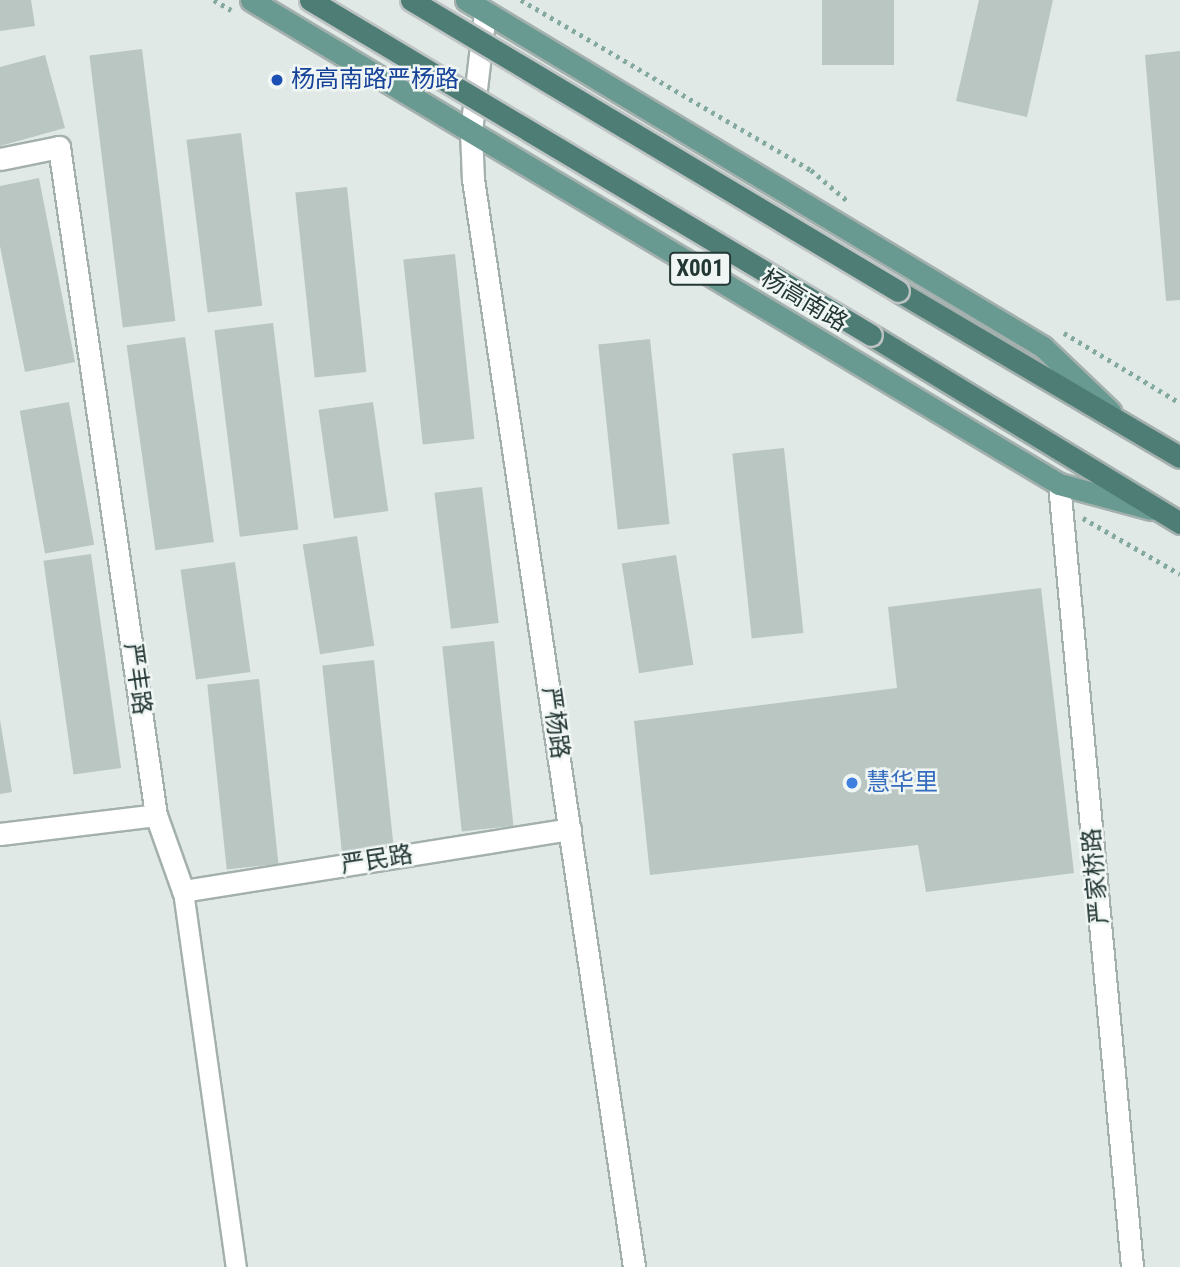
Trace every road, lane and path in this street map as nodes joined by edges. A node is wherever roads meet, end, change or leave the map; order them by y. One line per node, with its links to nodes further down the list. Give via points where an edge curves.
1 (251, 0): 7 (main road, 杨高南路 / X001)
2 (310, 0): 15 (highway, 杨高南路 / X001, bridge)
3 (411, 0): 12 (highway, bridge)
4 (466, 0): 6 (main road)
5 (521, 0): 9 (path, via 811,170)
6 (485, 12): 7 (street, 严杨路); 12 (main road, via 1043,347)
7 (471, 132): 14 (main road, 杨高南路 / X001); 18 (street, 严杨路, via 473,180)
8 (0, 159): 17 (street, 严丰路, via 59,147)
9 (858, 209)
10 (1052, 327): 11 (path)
11 (1180, 403)
12 (1124, 424): 13 (highway)
13 (1180, 457)
14 (1059, 484): 15 (main road, 杨高南路 / X001); 23 (street, 严家桥路)
15 (1161, 511): 16 (highway, 杨高南路 / X001)
16 (1180, 523)
17 (156, 815): 19 (street); 20 (street, 严丰路)
18 (570, 829): 20 (street, 严民路); 22 (street, 严杨路)
19 (0, 834)
20 (183, 891): 21 (street, 严丰路)
21 (236, 1267)
22 (634, 1267)
23 (1132, 1267)

